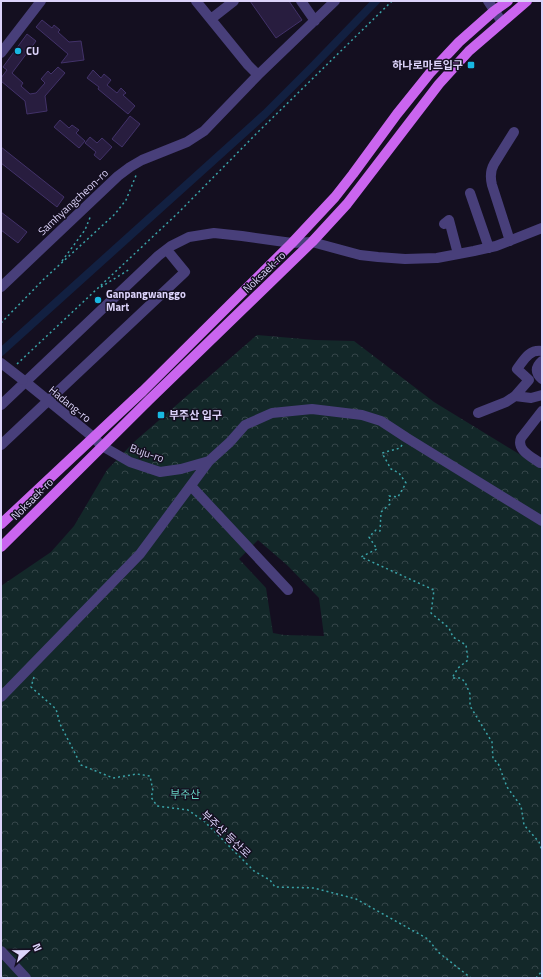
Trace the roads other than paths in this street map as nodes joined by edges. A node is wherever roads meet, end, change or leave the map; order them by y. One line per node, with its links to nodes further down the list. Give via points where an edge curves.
1 (41, 1): 13 (street)
2 (196, 1): 10 (street)
3 (234, 1): 10 (street)
4 (301, 1): 11 (street)
5 (335, 1): 11 (street, Samhyangcheon-ro)
6 (488, 1): 9 (street)
7 (508, 1): 9 (main road, Noksaek-ro)
8 (527, 1): 12 (main road, Noksaek-ro)
9 (495, 6): 12 (street); 20 (main road, Noksaek-ro, via 430,73 335,197)
10 (211, 20): 14 (street)
11 (315, 21): 14 (street, Samhyangcheon-ro)
12 (502, 22): 21 (main road, Noksaek-ro, via 469,51 439,84 347,204)
13 (1, 53)
14 (258, 75): 25 (street, Samhyangcheon-ro, via 204,131 187,142 142,160 118,176)
15 (514, 132): 19 (street, via 494,164 490,178)
16 (470, 193): 22 (street)
17 (444, 224): 24 (street, via 449,220)
18 (541, 232): 19 (street)
19 (510, 240): 22 (street)
20 (292, 242): 21 (street); 23 (street, via 214,233 189,237); 37 (main road, Noksaek-ro, via 143,391)
21 (312, 242): 24 (street, via 360,255 405,260); 39 (main road, Noksaek-ro)
22 (489, 248): 24 (street)
23 (167, 250): 30 (street); 33 (street, via 185,272)
24 (458, 254)
25 (1, 287)
26 (542, 351): 32 (street, via 530,353 517,369 529,380)
27 (542, 361): 29 (street, via 537,368)
28 (1, 363): 30 (street, Hadang-ro, bridge)
29 (542, 379)
30 (24, 382): 33 (street, Hadang-ro); 34 (street)
31 (542, 395): 32 (street, via 531,398)
32 (515, 396): 36 (street)
33 (48, 401): 37 (street, Hadang-ro); 38 (street)
34 (1, 405)
35 (542, 411): 41 (street, via 520,442 522,450)
36 (478, 413)
37 (93, 437): 39 (street, Hadang-ro); 44 (main road, Noksaek-ro)
38 (1, 445)
39 (102, 446): 40 (street, Buju-ro, via 130,462 160,472); 45 (main road, Noksaek-ro)
40 (209, 461): 42 (street); 43 (street, via 245,425 272,413 312,409 362,415 380,421)
41 (542, 463)
42 (191, 486): 46 (street); 47 (street, via 140,554)
43 (542, 521)
44 (1, 524)
45 (1, 547)
46 (288, 590)
47 (1, 697)
48 (1, 951): 49 (street)
49 (26, 978)

